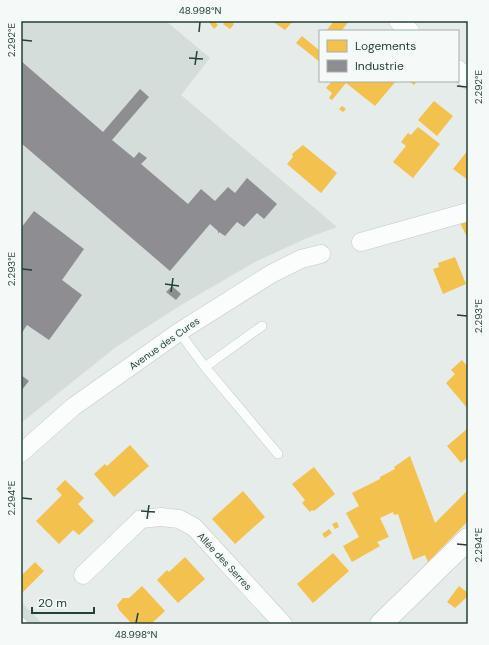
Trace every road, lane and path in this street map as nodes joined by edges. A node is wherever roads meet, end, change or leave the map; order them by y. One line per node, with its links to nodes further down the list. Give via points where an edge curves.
1 (398, 21): 2 (street)
2 (409, 30)
3 (459, 70): 4 (street)
4 (468, 80)
5 (468, 212): 6 (street)
6 (362, 242)
7 (320, 254): 9 (street, Avenue des Cures, via 301,259 271,274)
8 (262, 326): 10 (lane)
9 (179, 332): 10 (lane); 11 (street, Avenue des Cures, via 74,407)
10 (205, 367): 12 (lane)
11 (21, 453)
12 (278, 454)
13 (468, 539): 16 (main road)
14 (83, 575): 15 (street, Allée des Serres, via 141,519 179,519 194,527)
15 (283, 624)
16 (381, 624)

